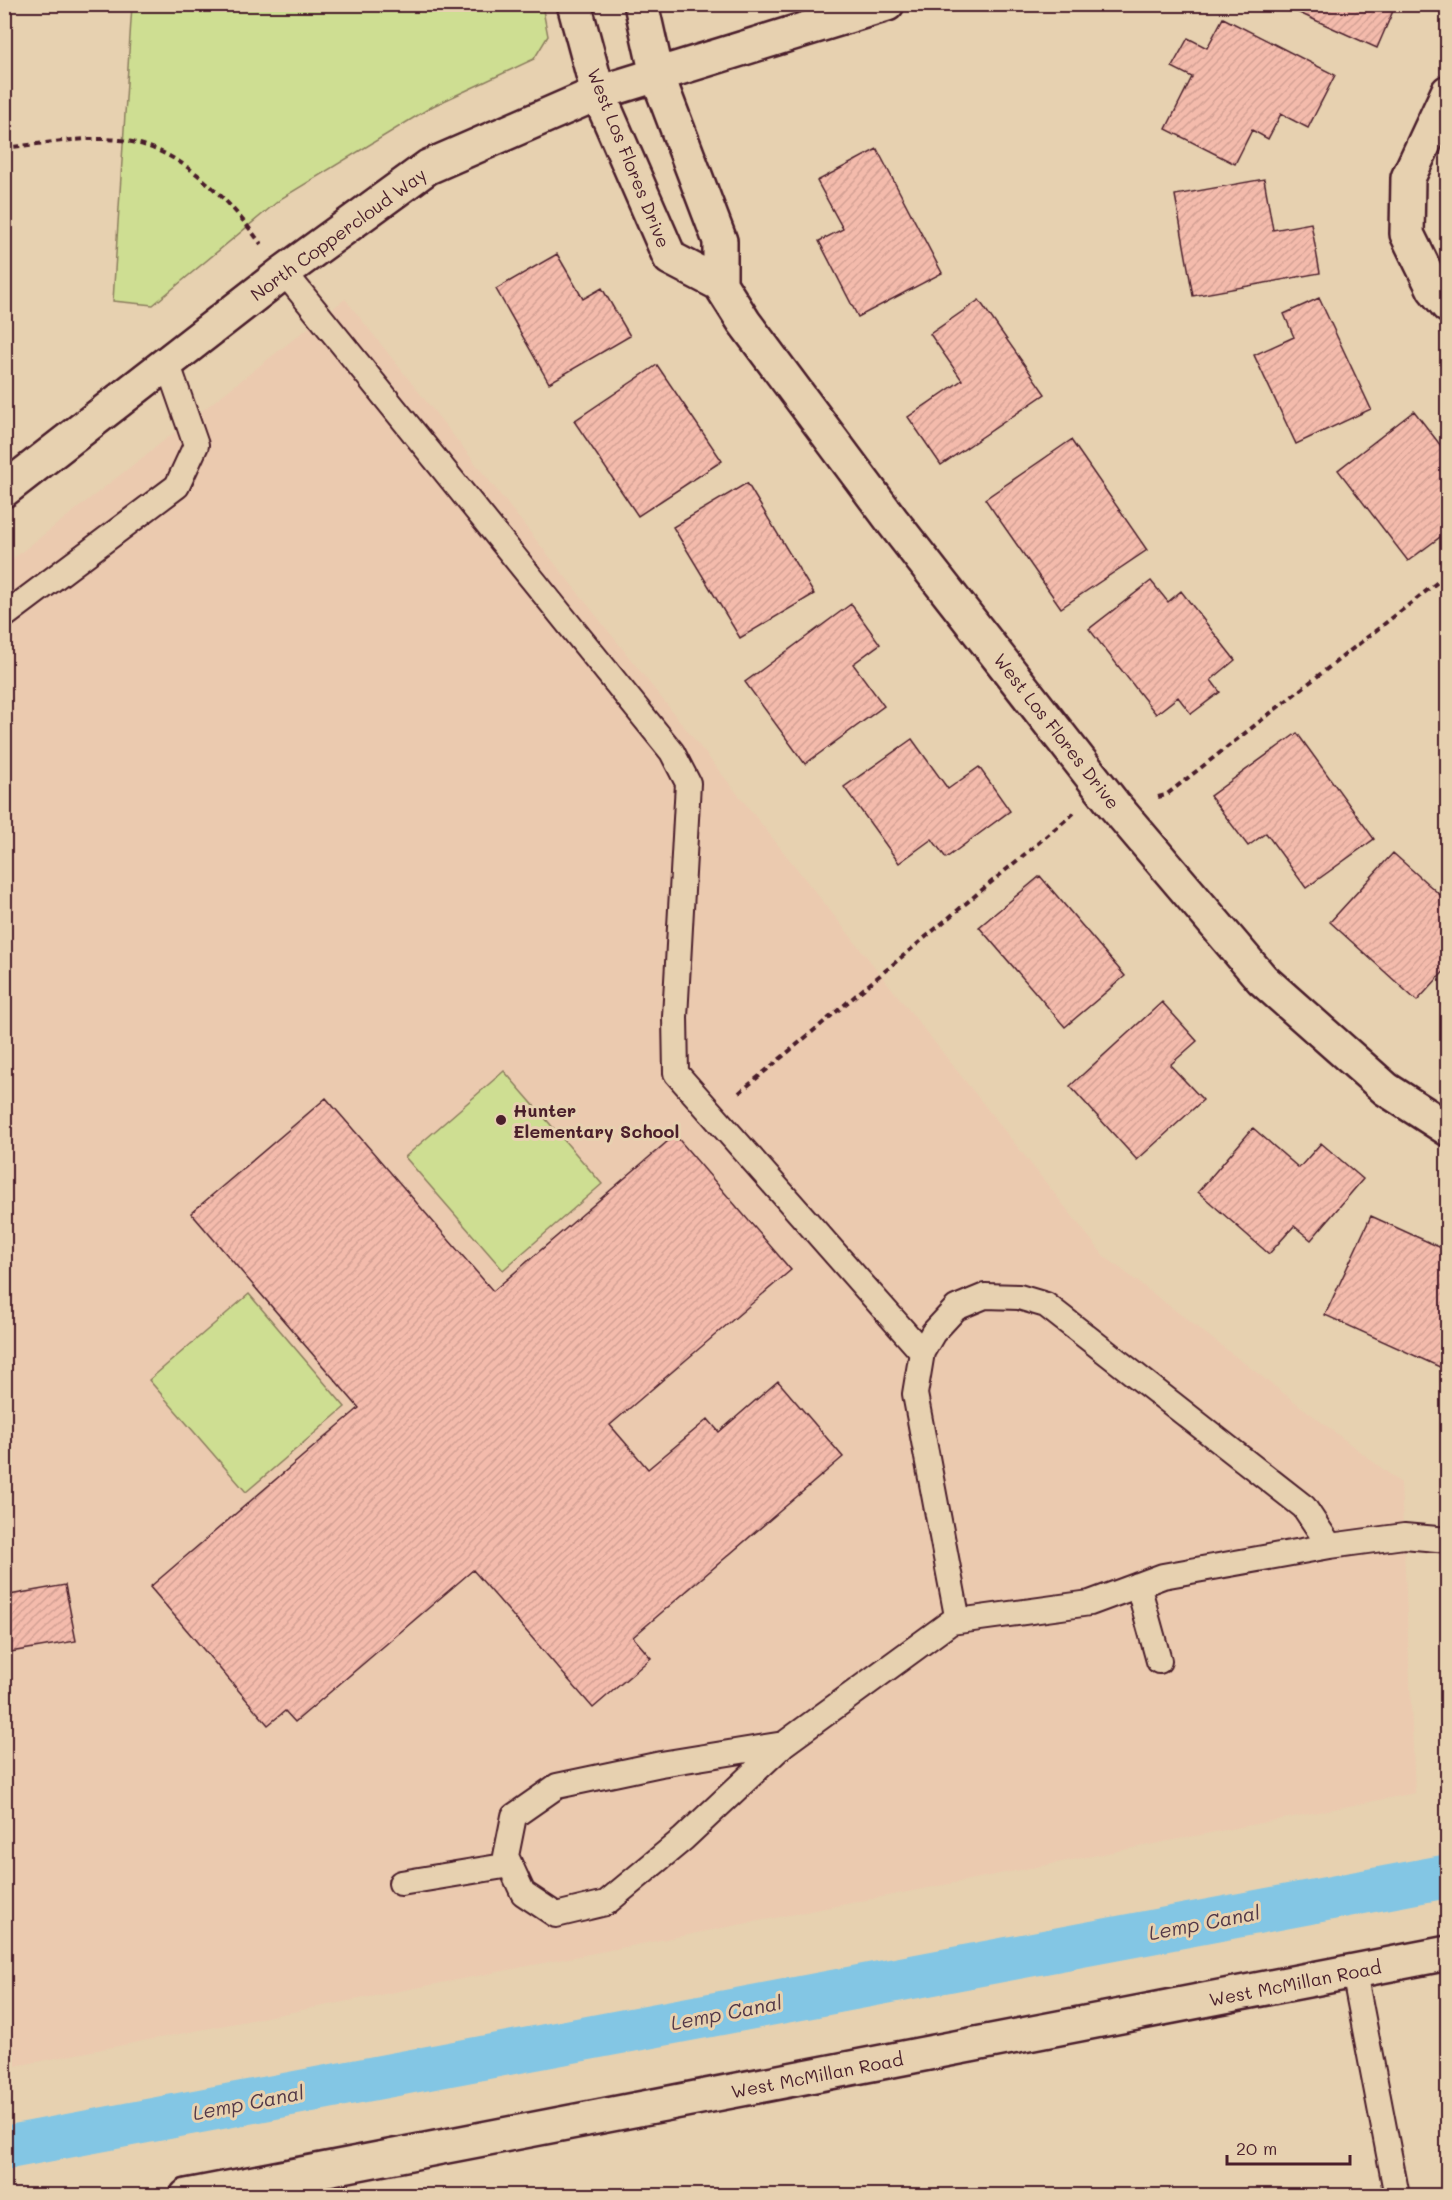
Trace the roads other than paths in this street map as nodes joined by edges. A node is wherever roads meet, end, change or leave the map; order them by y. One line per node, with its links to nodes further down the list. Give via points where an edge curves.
1 (574, 4): 6 (street, West Los Flores Drive)
2 (641, 4): 4 (street)
3 (887, 4): 4 (street, North Coppercloud Way)
4 (657, 75): 6 (street, North Coppercloud Way); 8 (street, via 720,241)
5 (1448, 92): 9 (street, via 1408,178 1407,234 1434,289)
6 (598, 93): 7 (street, North Coppercloud Way, via 429,167); 8 (street, West Los Flores Drive, via 670,258)
7 (284, 272): 10 (street, North Coppercloud Way); 14 (lane, via 672,752 688,783 675,1017 676,1073)
8 (720, 284): 13 (street, West Los Flores Drive, via 886,513 1114,805 1262,979 1386,1089)
9 (1448, 306)
10 (167, 362): 11 (street, North Coppercloud Way); 12 (lane, via 196,446 177,486)
11 (4, 490)
12 (4, 616)
13 (1448, 1129)
14 (922, 1352): 16 (lane, via 956,1308 985,1296 1019,1297 1046,1305 1304,1507); 18 (lane, via 915,1394)
15 (1448, 1540): 16 (lane, via 1404,1536)
16 (1330, 1546): 17 (lane, via 1163,1576)
17 (1138, 1585): 18 (lane, via 1090,1602); 19 (lane)
18 (958, 1621): 20 (lane, via 951,1622)
19 (1160, 1661)
20 (784, 1744): 21 (lane, via 557,1786 514,1816 506,1856); 21 (lane, via 683,1839 606,1903 556,1915 523,1893)
21 (510, 1865): 22 (lane)
22 (400, 1883)
23 (1448, 1953): 24 (street, West McMillan Road)
24 (1354, 1972): 25 (street, West McMillan Road); 26 (lane)
25 (187, 2196)
26 (1397, 2196)

